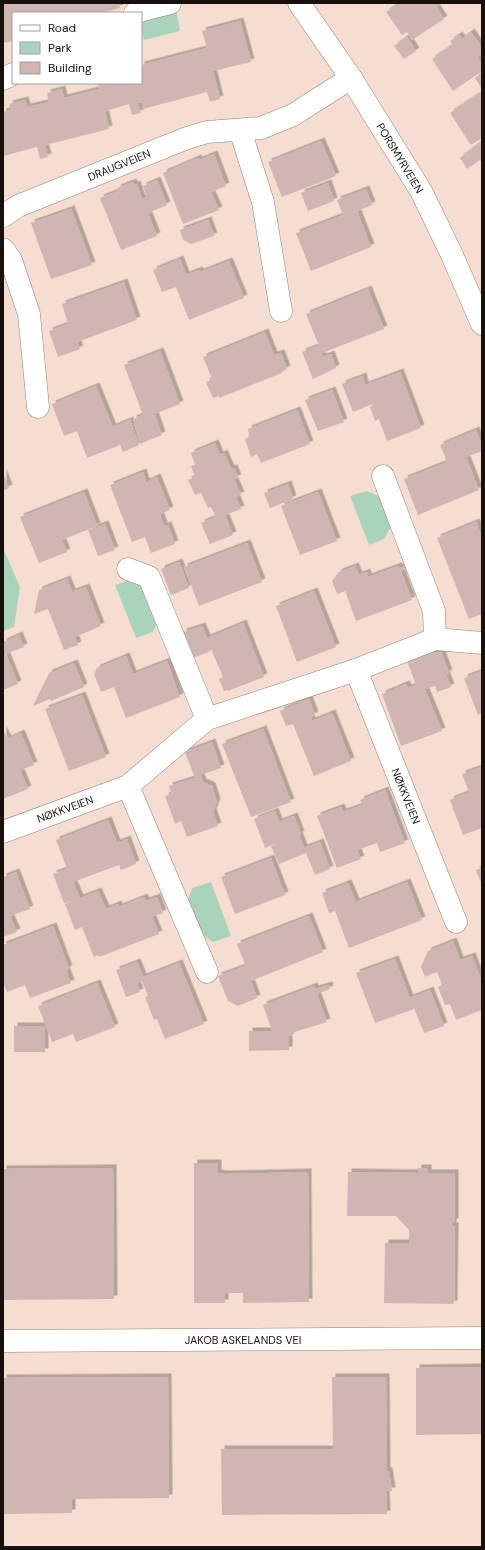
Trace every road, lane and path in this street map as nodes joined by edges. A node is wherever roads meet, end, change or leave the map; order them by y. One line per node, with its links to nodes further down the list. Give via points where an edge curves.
1 (170, 3): 3 (street)
2 (299, 3): 5 (street, PORSMYRVEIEN)
3 (137, 12)
4 (12, 74): 6 (street)
5 (351, 78): 7 (street, DRAUGVEIEN, via 293,115 261,128); 11 (street, PORSMYRVEIEN, via 421,191)
6 (3, 79)
7 (240, 130): 8 (street, DRAUGVEIEN, via 206,132 187,138 18,206); 10 (street, via 263,202)
8 (3, 216)
9 (3, 248): 12 (street, via 12,260 29,314)
10 (281, 311)
11 (482, 324)
12 (38, 407)
13 (383, 476): 15 (street, via 434,611)
14 (128, 569): 18 (street, via 149,577)
15 (435, 639): 16 (street, NØKKVEIEN); 17 (street, NØKKVEIEN)
16 (482, 643)
17 (356, 670): 18 (street, NØKKVEIEN); 21 (street, NØKKVEIEN)
18 (206, 718): 19 (street, NØKKVEIEN)
19 (128, 786): 20 (street, NØKKVEIEN); 22 (street)
20 (3, 832)
21 (456, 922)
22 (207, 972)
23 (482, 1338): 24 (street, JAKOB ASKELANDS VEI)
24 (3, 1341)

